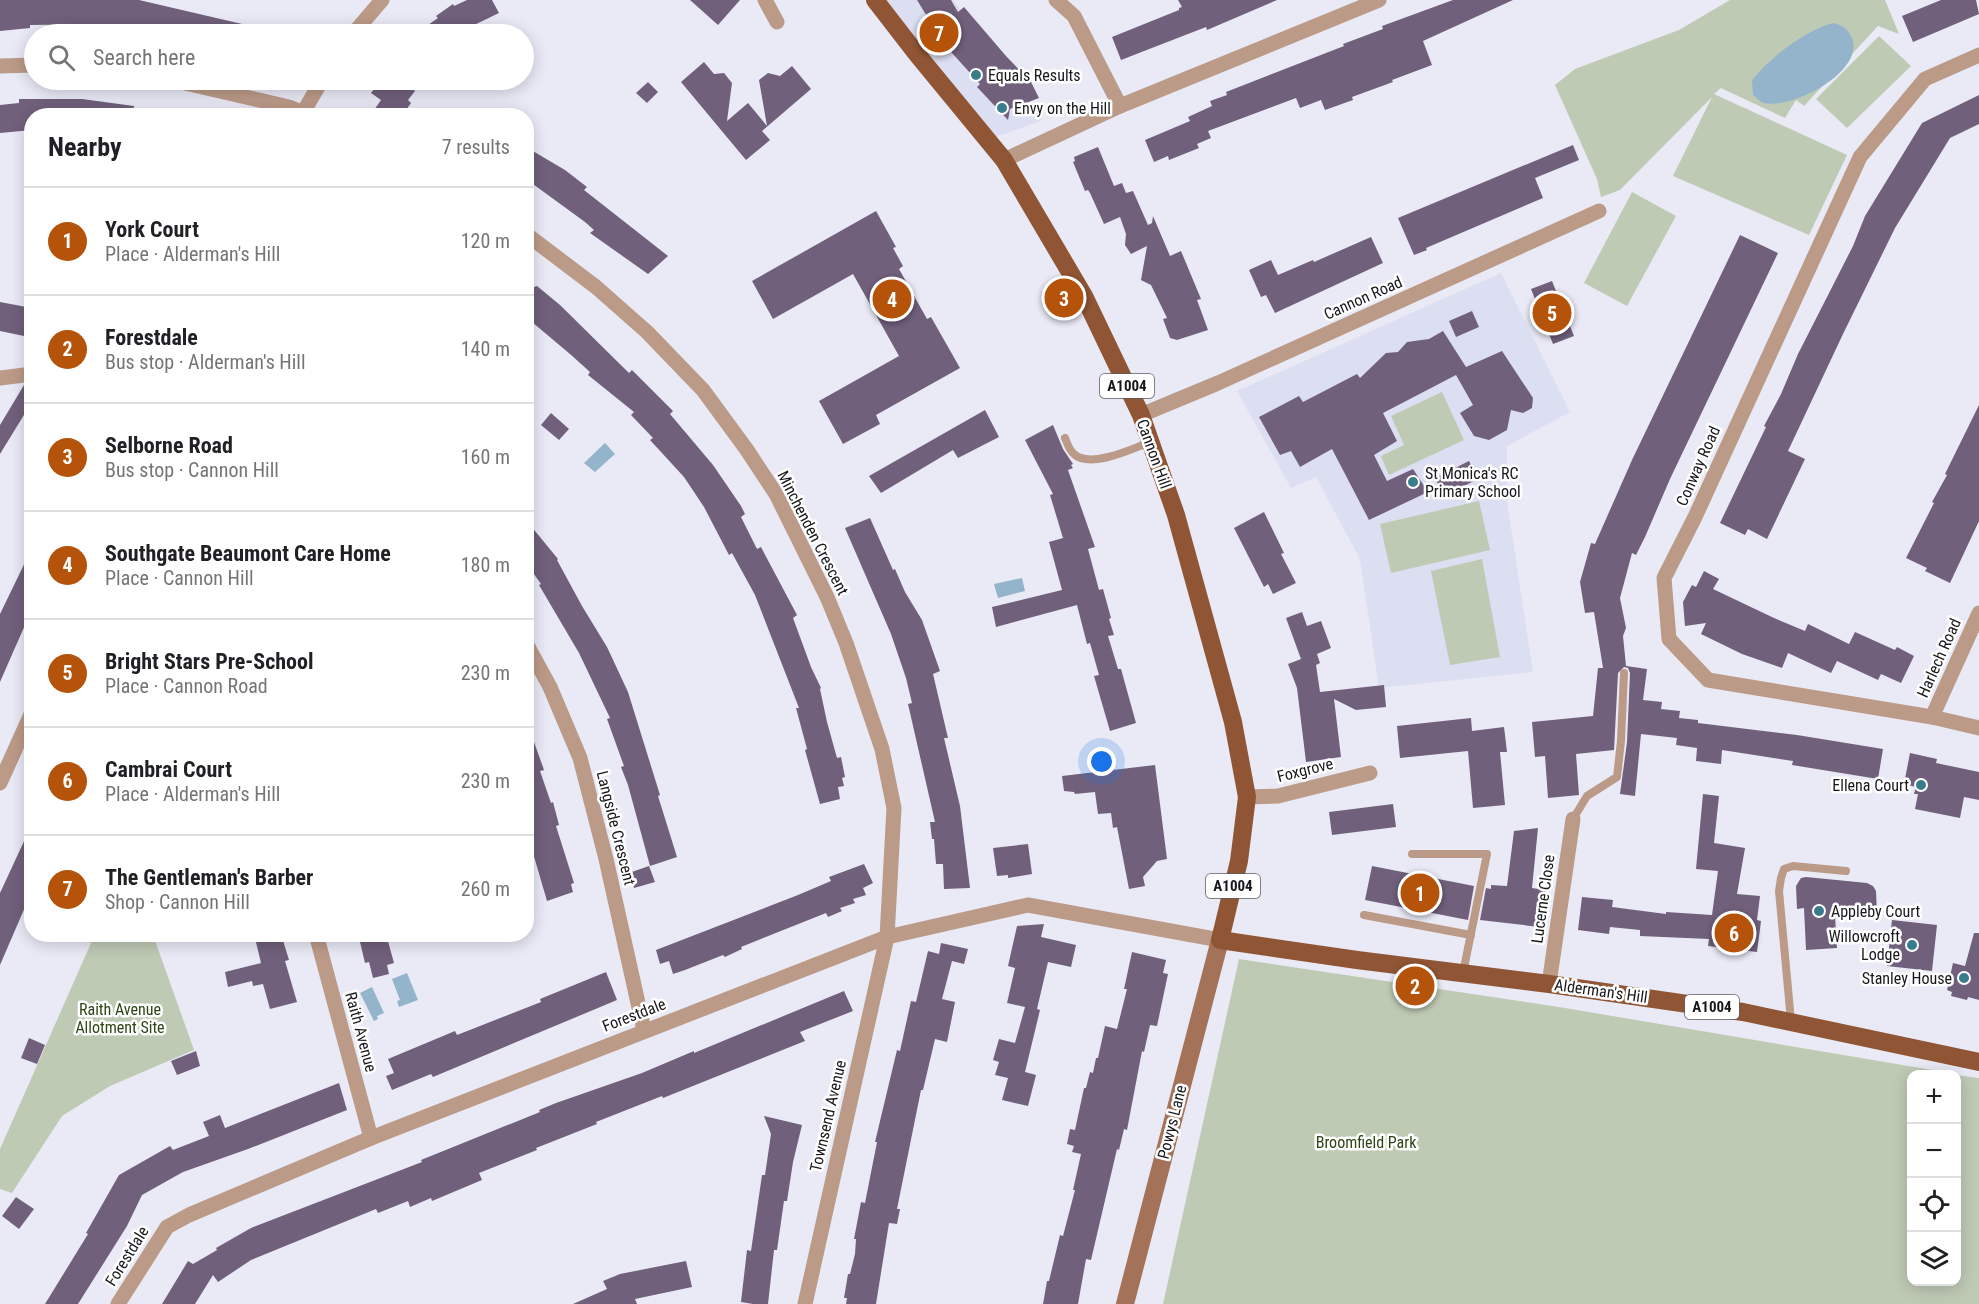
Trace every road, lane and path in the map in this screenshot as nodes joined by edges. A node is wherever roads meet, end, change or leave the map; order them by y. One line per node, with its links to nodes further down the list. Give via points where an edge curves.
1 (382, 0): 7 (street)
2 (765, 0): 6 (street)
3 (875, 0): 16 (main road, Cannon Hill / A1004)
4 (1056, 0): 13 (street, via 1074,16)
5 (1379, 0): 13 (street)
6 (777, 22)
7 (362, 24)
8 (1979, 55): 27 (street, Conway Road, via 1925,79 1860,158 1664,578 1669,639 1708,680)
9 (24, 65): 10 (street)
10 (0, 66)
11 (211, 90): 14 (street)
12 (317, 90): 15 (street)
13 (1120, 106): 16 (street)
14 (281, 108)
15 (307, 108)
16 (1004, 159): 21 (main road, Cannon Hill / A1004, via 1084,296)
17 (1599, 211): 21 (street, Cannon Road)
18 (534, 240): 38 (street, Minchenden Crescent, via 647,332 703,390 776,494 804,549 846,643 882,749 894,808)
19 (24, 375): 20 (street)
20 (0, 378)
21 (1141, 415): 23 (main road, Cannon Hill / A1004)
22 (1065, 438): 23 (lane, via 1071,452 1088,460 1113,456)
23 (1150, 442): 32 (main road, Cannon Hill / A1004, via 1176,515 1233,722)
24 (1979, 613): 27 (street, Harlech Road)
25 (534, 658): 44 (street, Langside Crescent, via 580,758)
26 (1624, 672): 33 (lane, via 1617,777 1587,796)
27 (1932, 717): 28 (street, Conway Road)
28 (1979, 728)
29 (24, 730): 31 (street)
30 (1370, 773): 32 (street, Foxgrove, via 1278,796)
31 (0, 783)
32 (1247, 797): 39 (main road, Cannon Hill / A1004, via 1239,861)
33 (1573, 819): 42 (street, Lucerne Close)
34 (1412, 854): 37 (lane, via 1487,854)
35 (1846, 871): 43 (lane, via 1793,866 1784,869 1780,878)
36 (1364, 915): 37 (lane)
37 (1471, 935): 41 (lane)
38 (887, 937): 39 (street, Forestdale, via 1028,905); 44 (street, Forestdale); 48 (street, Townsend Avenue)
39 (1220, 940): 41 (main road, Alderman's Hill / A1004); 49 (main road, Powys Lane)
40 (318, 942): 46 (street, Raith Avenue)
41 (1463, 974): 42 (main road, Alderman's Hill / A1004)
42 (1549, 984): 43 (main road, Alderman's Hill / A1004)
43 (1791, 1022): 45 (main road, Alderman's Hill / A1004)
44 (644, 1030): 46 (street, Forestdale)
45 (1979, 1062)
46 (371, 1138): 47 (street, Forestdale, via 167,1227)
47 (118, 1304)
48 (805, 1304)
49 (1125, 1304)

